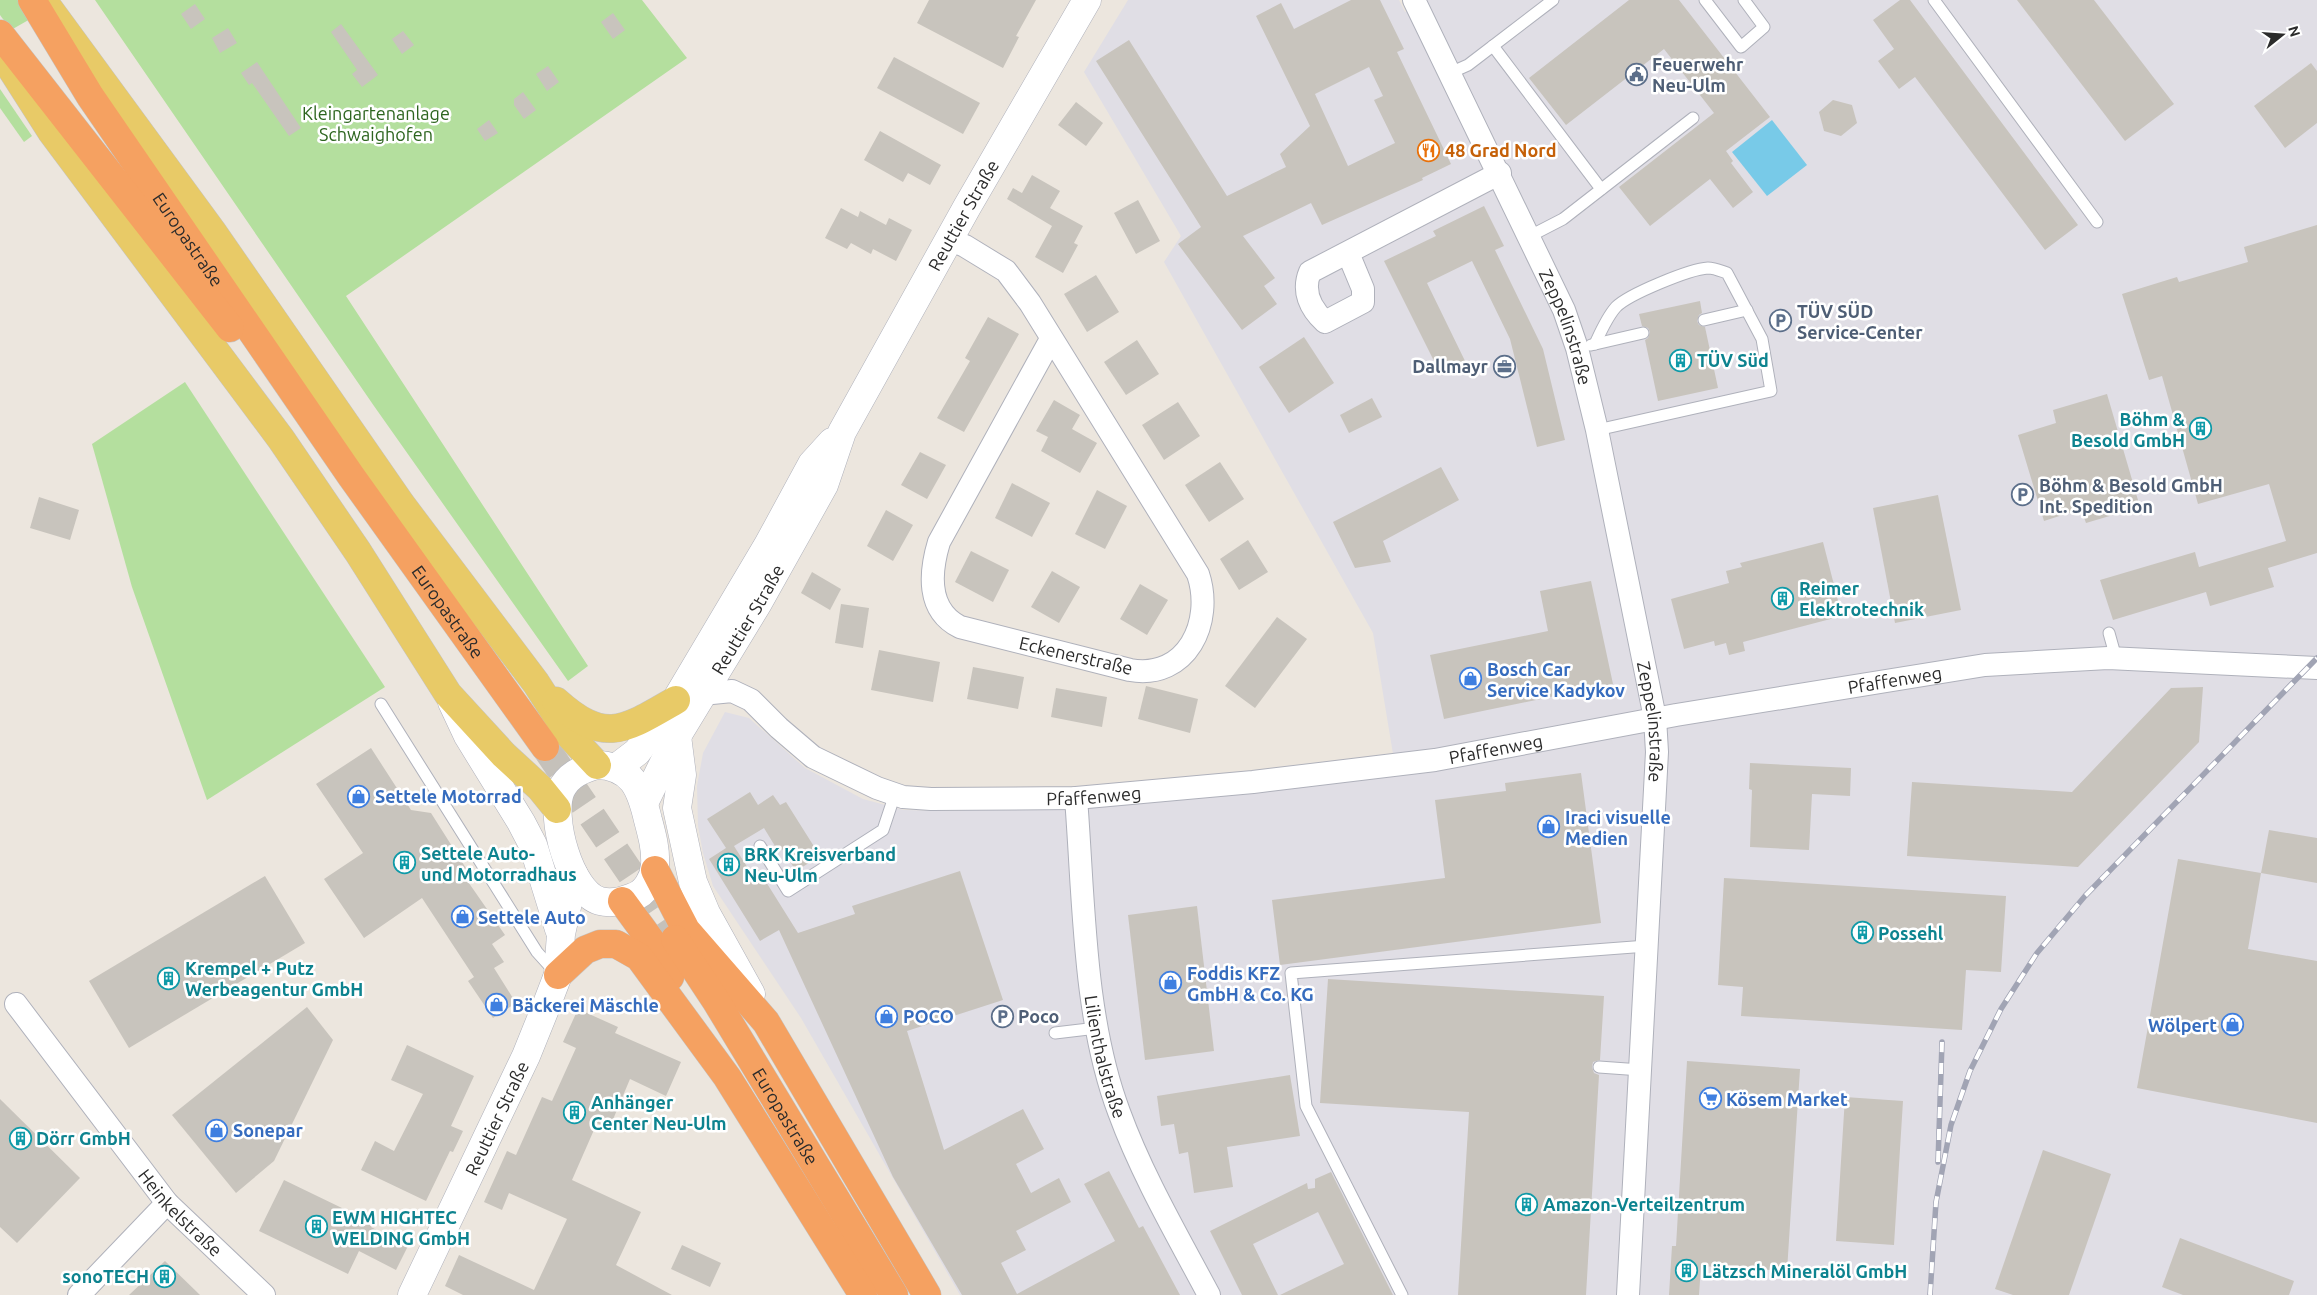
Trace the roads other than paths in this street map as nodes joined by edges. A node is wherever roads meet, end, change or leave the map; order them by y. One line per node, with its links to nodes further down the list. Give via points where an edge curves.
1 (32, 0): 26 (highway, Europastraße, via 90,96)
2 (43, 0): 30 (main road, via 212,231 401,504)
3 (1086, 0): 18 (main road, Reuttier Straße)
4 (1414, 0): 12 (street, Zeppelinstraße)
5 (1553, 0): 10 (lane)
6 (1705, 0): 7 (lane, via 1741,47 1764,27)
7 (1744, 0)
8 (1934, 0): 16 (lane)
9 (0, 34): 26 (highway, Europastraße, via 220,316)
10 (1493, 46): 12 (lane, via 1468,65); 15 (lane)
11 (0, 50): 32 (main road, via 51,131 281,439 358,552)
12 (1450, 73): 14 (street, Zeppelinstraße)
13 (1693, 118): 15 (lane)
14 (1500, 173): 17 (street, Zeppelinstraße); 19 (street)
15 (1601, 189): 17 (lane, via 1549,228)
16 (2097, 222)
17 (1530, 236): 24 (street, Zeppelinstraße, via 1564,310)
18 (949, 239): 23 (street, Eckenerstraße, via 1006,271); 31 (main road, Reuttier Straße, via 842,432 824,485 758,603)
19 (1348, 253)
20 (1747, 310): 21 (lane); 24 (lane, via 1727,273 1709,268 1674,278 1618,305); 25 (lane, via 1762,339 1771,391)
21 (1704, 320)
22 (1644, 333): 24 (lane)
23 (1051, 339): 23 (street, Eckenerstraße, via 1198,574 1203,588 1203,614 1194,639 1180,657 1154,670 1130,670 960,626 943,614 934,594 932,575 939,542)
24 (1586, 346): 25 (street, Zeppelinstraße)
25 (1597, 430): 34 (street, Zeppelinstraße)
26 (351, 476): 36 (highway, Europastraße)
27 (2109, 633): 28 (lane)
28 (2116, 658): 29 (street, Pfaffenweg); 34 (street, Pfaffenweg, via 1985,665)
29 (2317, 668)
30 (536, 683): 31 (main road, via 581,722 606,729 631,725); 37 (main road, via 570,736)
31 (688, 693): 35 (main road, Reuttier Straße); 37 (main road, Reuttier Straße, via 637,752); 38 (street, Pfaffenweg, via 732,691 752,700 813,757 849,776)
32 (448, 694): 41 (main road); 46 (main road, via 468,736 533,844)
33 (381, 704): 49 (lane, via 537,952)
34 (1655, 718): 39 (street, Pfaffenweg, via 1436,760 1253,782); 48 (street, Zeppelinstraße, via 1657,752)
35 (677, 736): 40 (main road, Reuttier Straße); 51 (main road, via 682,775 677,808 693,882 721,942)
36 (545, 747)
37 (606, 766): 40 (main road, via 629,776 637,785); 41 (main road, Reuttier Straße, via 584,768 572,776 561,791)
38 (895, 794): 39 (street, Pfaffenweg, via 931,799); 42 (lane, via 883,830 788,891)
39 (1076, 798): 53 (street, Lilienthalstraße, via 1091,990)
40 (644, 803): 43 (main road, via 655,854)
41 (557, 809): 44 (main road, Reuttier Straße, via 562,841)
42 (760, 846)
43 (655, 870): 45 (main road, via 648,886 636,896); 51 (highway, via 686,930)
44 (574, 875): 45 (main road, Reuttier Straße, via 583,888); 46 (main road, Reuttier Straße)
45 (610, 901): 46 (main road, via 583,910); 52 (highway, via 660,953)
46 (560, 934): 49 (main road, Reuttier Straße)
47 (675, 939): 62 (highway, Europastraße)
48 (1647, 946): 56 (street, Zeppelinstraße); 65 (lane, via 1291,972 1306,1106)
49 (558, 976): 52 (highway, via 585,950 600,944 616,944 639,957); 58 (main road, Reuttier Straße, via 526,1056)
50 (16, 1004): 57 (street, Heinkelstraße)
51 (766, 1022): 63 (highway)
52 (691, 1026): 61 (highway)
53 (1097, 1028): 54 (lane); 64 (street, Lilienthalstraße, via 1118,1111 1148,1178)
54 (1055, 1033)
55 (1599, 1067): 56 (lane)
56 (1640, 1070): 66 (street, Zeppelinstraße)
57 (167, 1203): 59 (street); 60 (street, Heinkelstraße)
58 (418, 1293)
59 (79, 1295)
60 (264, 1295)
61 (863, 1295)
62 (894, 1295)
63 (927, 1295)
64 (1209, 1295)
65 (1402, 1295)
66 (1628, 1295)

